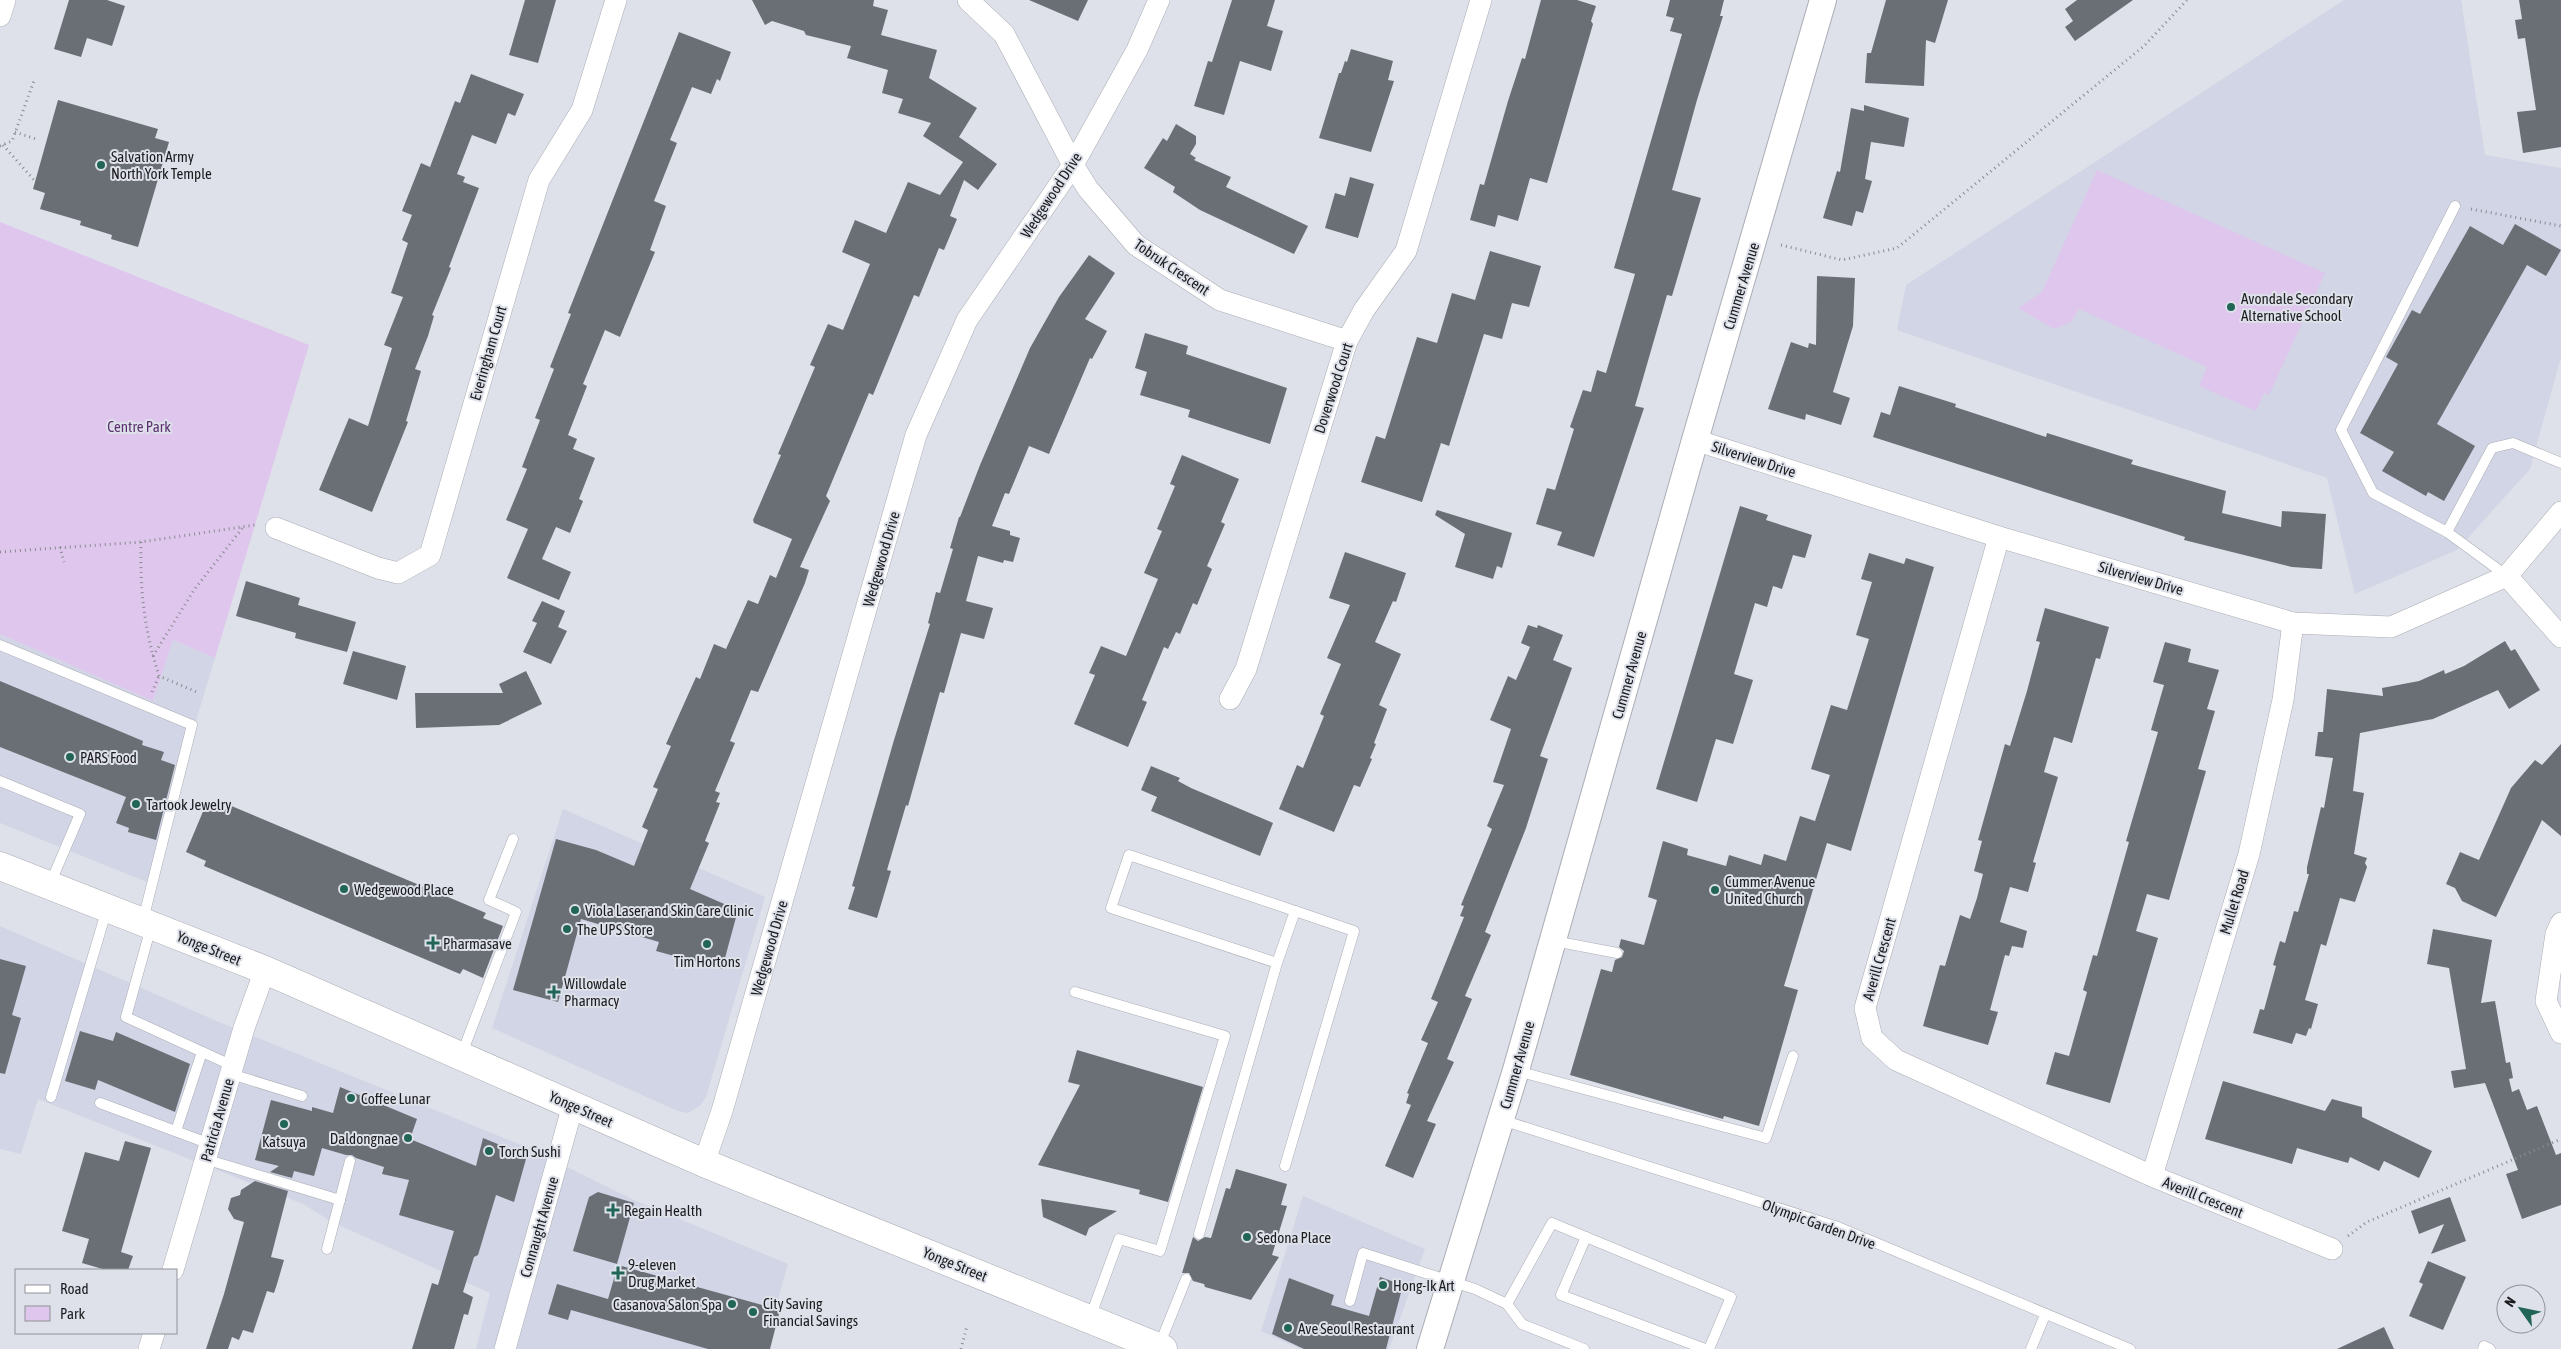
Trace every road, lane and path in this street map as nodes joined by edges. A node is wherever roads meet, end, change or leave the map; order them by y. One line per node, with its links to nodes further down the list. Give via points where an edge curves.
1 (5, 0): 8 (street)
2 (616, 0): 23 (street, Everingham Court, via 582,110 539,180 430,555 398,573)
3 (968, 0): 13 (street, Tobruk Crescent, via 1004,34)
4 (1160, 0): 13 (street, Wedgewood Drive, via 1137,50)
5 (1481, 0): 18 (street, Doverwood Court, via 1406,251 1364,310)
6 (1823, 0): 19 (street, Cummer Avenue)
7 (2187, 0): 17 (path, via 2144,46 1897,248 1842,260)
8 (0, 16)
9 (35, 78): 10 (path)
10 (16, 132): 11 (path); 12 (path, via 12,141)
11 (36, 139)
12 (2, 145): 14 (path)
13 (1073, 165): 18 (street, Tobruk Crescent, via 1088,189 1136,245 1220,300); 65 (street, Wedgewood Drive, via 967,320 916,435 722,1111)
14 (35, 181)
15 (2455, 206): 16 (path); 24 (lane, via 2342,430 2373,493)
16 (2561, 226)
17 (1781, 245)
18 (1347, 341): 36 (street, Doverwood Court, via 1246,669)
19 (1695, 440): 25 (street, Silverview Drive); 45 (street, Cummer Avenue)
20 (2561, 463): 24 (lane, via 2513,443 2492,448)
21 (2561, 512): 30 (street, Silverview Drive)
22 (244, 526): 23 (path); 26 (path); 34 (path, via 194,590)
23 (276, 528)
24 (2447, 532): 30 (lane)
25 (1999, 537): 31 (street, Silverview Drive); 67 (street, Averill Crescent, via 1865,1008 1872,1038 1896,1060)
26 (141, 542): 27 (path); 34 (path, via 140,590)
27 (60, 547): 28 (path); 29 (path)
28 (0, 552)
29 (64, 562)
30 (2507, 576): 31 (street, Silverview Drive, via 2391,627); 32 (street)
31 (2293, 623): 67 (street, Mullet Road, via 2283,700 2249,854)
32 (2561, 637)
33 (0, 645): 43 (lane, via 192,725)
34 (153, 657): 35 (path, via 158,676)
35 (199, 693)
36 (1230, 699)
37 (0, 781): 40 (lane, via 80,814)
38 (513, 839): 52 (lane, via 489,900 516,912)
39 (0, 866): 40 (main road, Yonge Street)
40 (49, 887): 41 (main road, Yonge Street)
41 (107, 908): 43 (main road, Yonge Street); 57 (lane)
42 (1295, 911): 47 (lane); 47 (lane, via 1129,855 1111,908); 66 (lane, via 1354,931)
43 (147, 923): 48 (main road, Yonge Street); 51 (lane, via 126,1017)
44 (2561, 923): 50 (street, via 2556,934 2546,1001)
45 (1553, 940): 46 (lane); 55 (street, Cummer Avenue)
46 (1617, 954)
47 (1277, 963): 69 (lane)
48 (265, 970): 52 (main road, Yonge Street); 54 (street, Patricia Avenue)
49 (1075, 992): 79 (lane, via 1225,1036 1160,1251 1119,1239)
50 (2561, 1033)
51 (202, 1052): 54 (lane); 61 (lane)
52 (461, 1056): 59 (main road, Yonge Street)
53 (1793, 1056): 55 (lane, via 1766,1138)
54 (232, 1070): 56 (lane); 63 (street, Patricia Avenue)
55 (1516, 1070): 60 (street, Cummer Avenue)
56 (302, 1096)
57 (51, 1098)
58 (100, 1102): 61 (lane)
59 (573, 1105): 65 (main road, Yonge Street); 84 (street, Connaught Avenue)
60 (1501, 1119): 75 (street, Cummer Avenue); 78 (lane, Olympic Garden Drive, via 1838,1227)
61 (176, 1131): 63 (lane)
62 (2561, 1139): 72 (path, via 2367,1222)
63 (208, 1152): 68 (lane); 73 (street, Patricia Avenue)
64 (350, 1161): 68 (lane)
65 (704, 1163): 79 (main road, Yonge Street)
66 (1285, 1166)
67 (2152, 1176): 72 (street, Averill Crescent)
68 (340, 1200): 71 (lane)
69 (1199, 1234)
70 (1586, 1237): 77 (lane, via 1552,1223); 88 (lane, via 1561,1294); 89 (lane, via 1731,1297)
71 (327, 1249)
72 (2332, 1249)
73 (173, 1269)
74 (1186, 1279): 82 (lane)
75 (1451, 1281): 76 (lane, via 1363,1253); 77 (lane); 86 (street, Cummer Avenue)
76 (1350, 1301)
77 (1507, 1304): 87 (lane, via 1522,1324)
78 (2045, 1315): 90 (lane); 91 (lane, Olympic Garden Drive)
79 (1089, 1319): 82 (main road, Yonge Street)
80 (968, 1326): 85 (path)
81 (154, 1334): 83 (street)
82 (1161, 1348)
83 (149, 1349)
84 (505, 1349)
85 (961, 1349)
86 (1430, 1349)
87 (1584, 1349)
88 (1704, 1349)
89 (1709, 1349)
90 (2031, 1349)
91 (2130, 1349)
92 (2483, 1349): 93 (lane, via 2484,1346)
93 (2490, 1349)

